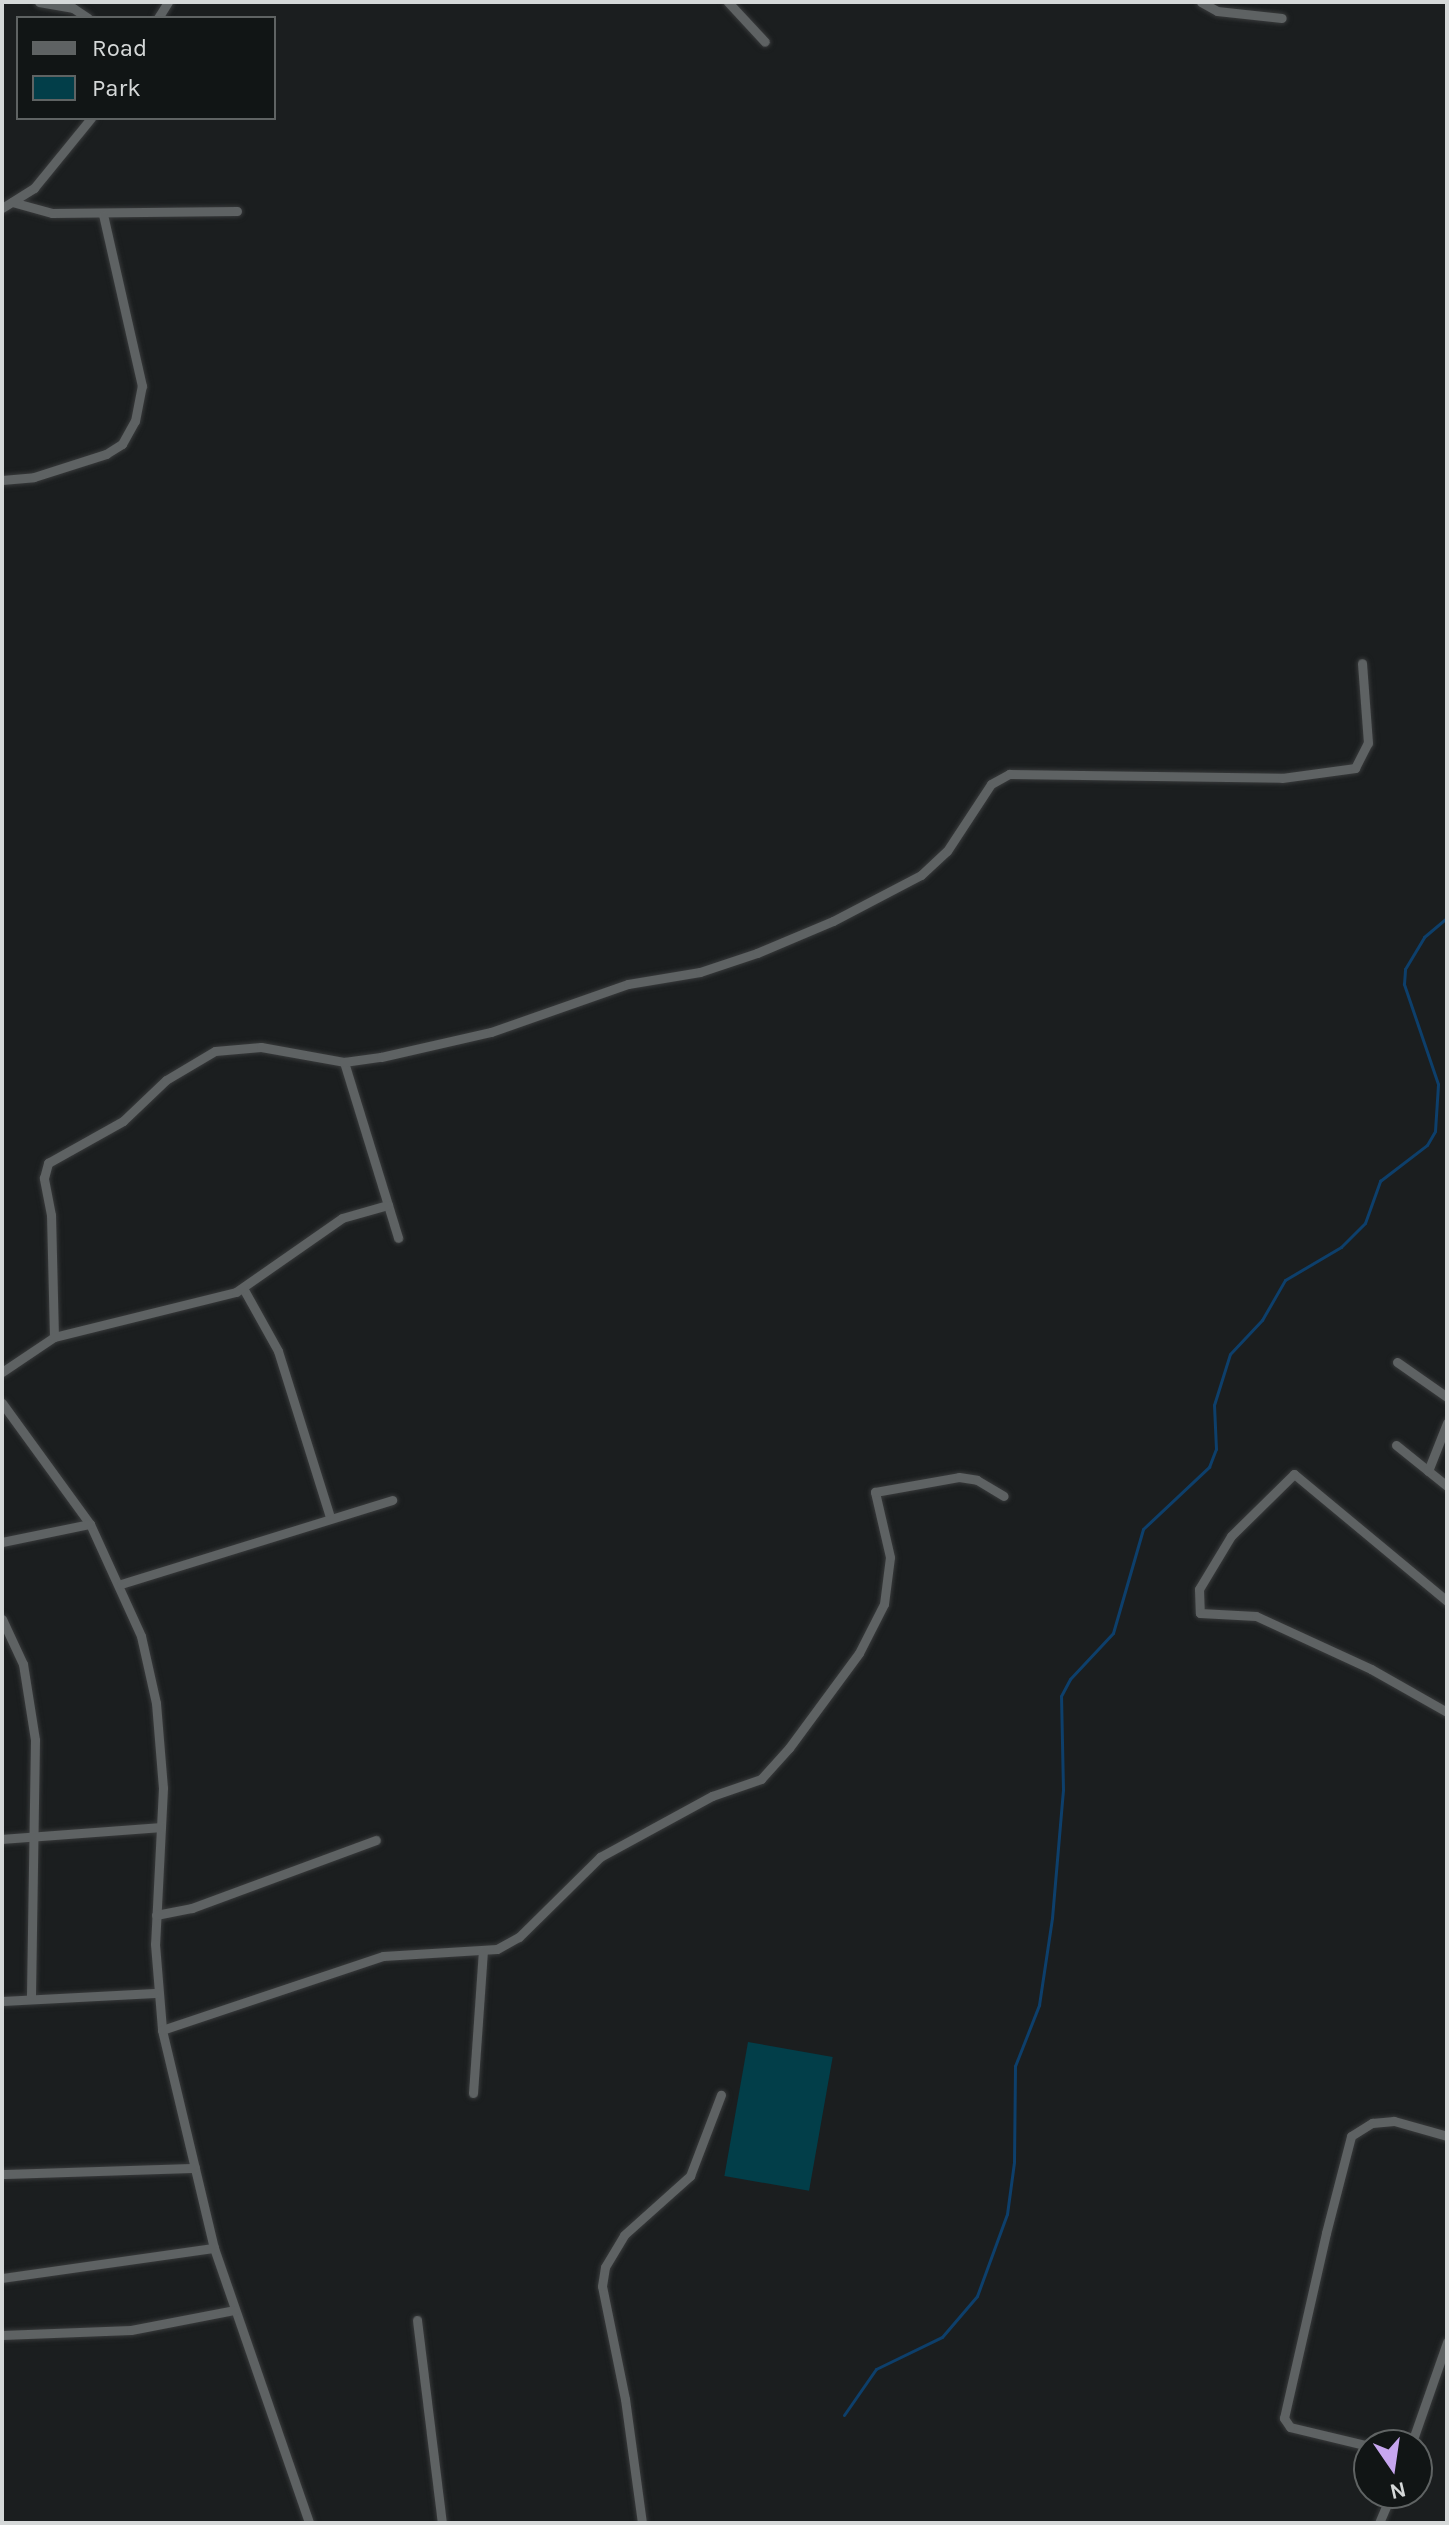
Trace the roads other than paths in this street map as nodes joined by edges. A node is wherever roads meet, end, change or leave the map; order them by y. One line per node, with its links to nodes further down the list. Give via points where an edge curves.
1 (39, 2): 4 (street, via 73,8)
2 (728, 2): 6 (street)
3 (1201, 2): 5 (street, via 1217,11)
4 (85, 16)
5 (1282, 18)
6 (765, 42)
7 (89, 120): 8 (street, via 34,188)
8 (12, 202): 9 (street); 11 (street, via 29,210)
9 (2, 208)
10 (237, 211): 11 (street)
11 (103, 215): 12 (street, via 142,386 135,421 122,444 106,454 34,477)
12 (2, 480)
13 (1362, 663): 14 (street, via 1368,743 1355,768 1282,778 1009,774 991,784 947,851 921,875 833,921 700,972 628,984 491,1032)
14 (344, 1062): 15 (street); 18 (street, via 261,1047 215,1051 166,1080 123,1121 48,1163 44,1178 52,1229)
15 (388, 1205): 16 (street); 17 (street, via 342,1218)
16 (398, 1238)
17 (243, 1288): 18 (street); 29 (street, via 278,1351)
18 (54, 1337): 20 (street)
19 (1397, 1362): 21 (street)
20 (2, 1372)
21 (1447, 1397)
22 (2, 1403): 30 (street)
23 (1447, 1423): 25 (street)
24 (1396, 1445): 25 (street)
25 (1428, 1471): 26 (street)
26 (1447, 1486)
27 (1004, 1496): 41 (street, via 977,1480 959,1477 875,1492 890,1557 884,1604 859,1653 789,1748 761,1779 712,1796 600,1857 519,1937)
28 (392, 1500): 29 (street)
29 (330, 1517): 32 (street)
30 (90, 1524): 31 (street); 32 (street)
31 (2, 1542)
32 (121, 1584): 36 (street, via 141,1636 156,1703)
33 (1447, 1601): 35 (street, via 1294,1474 1231,1536 1199,1589 1200,1613 1256,1616)
34 (2, 1619): 37 (street, via 19,1653 30,1697)
35 (1447, 1712)
36 (161, 1827): 37 (street); 40 (street)
37 (36, 1838): 38 (street); 43 (street)
38 (2, 1839)
39 (376, 1840): 40 (street, via 192,1908)
40 (156, 1915): 42 (street)
41 (483, 1950): 45 (street, via 383,1956); 46 (street)
42 (155, 1993): 43 (street); 45 (street)
43 (31, 1999): 44 (street)
44 (2, 2001)
45 (162, 2030): 49 (street)
46 (473, 2093)
47 (721, 2095): 61 (street, via 690,2176 624,2235 605,2267 602,2286)
48 (1447, 2136): 58 (street, via 1394,2121 1372,2123 1351,2136 1284,2418 1290,2427)
49 (195, 2168): 50 (street); 51 (street)
50 (2, 2174)
51 (214, 2248): 52 (street); 53 (street)
52 (2, 2278)
53 (235, 2310): 55 (street, via 131,2330); 59 (street)
54 (417, 2320): 60 (street)
55 (2, 2335)
56 (1447, 2342): 57 (street)
57 (1417, 2429)
58 (1353, 2442)
59 (309, 2523)
60 (442, 2523)
61 (642, 2523)

